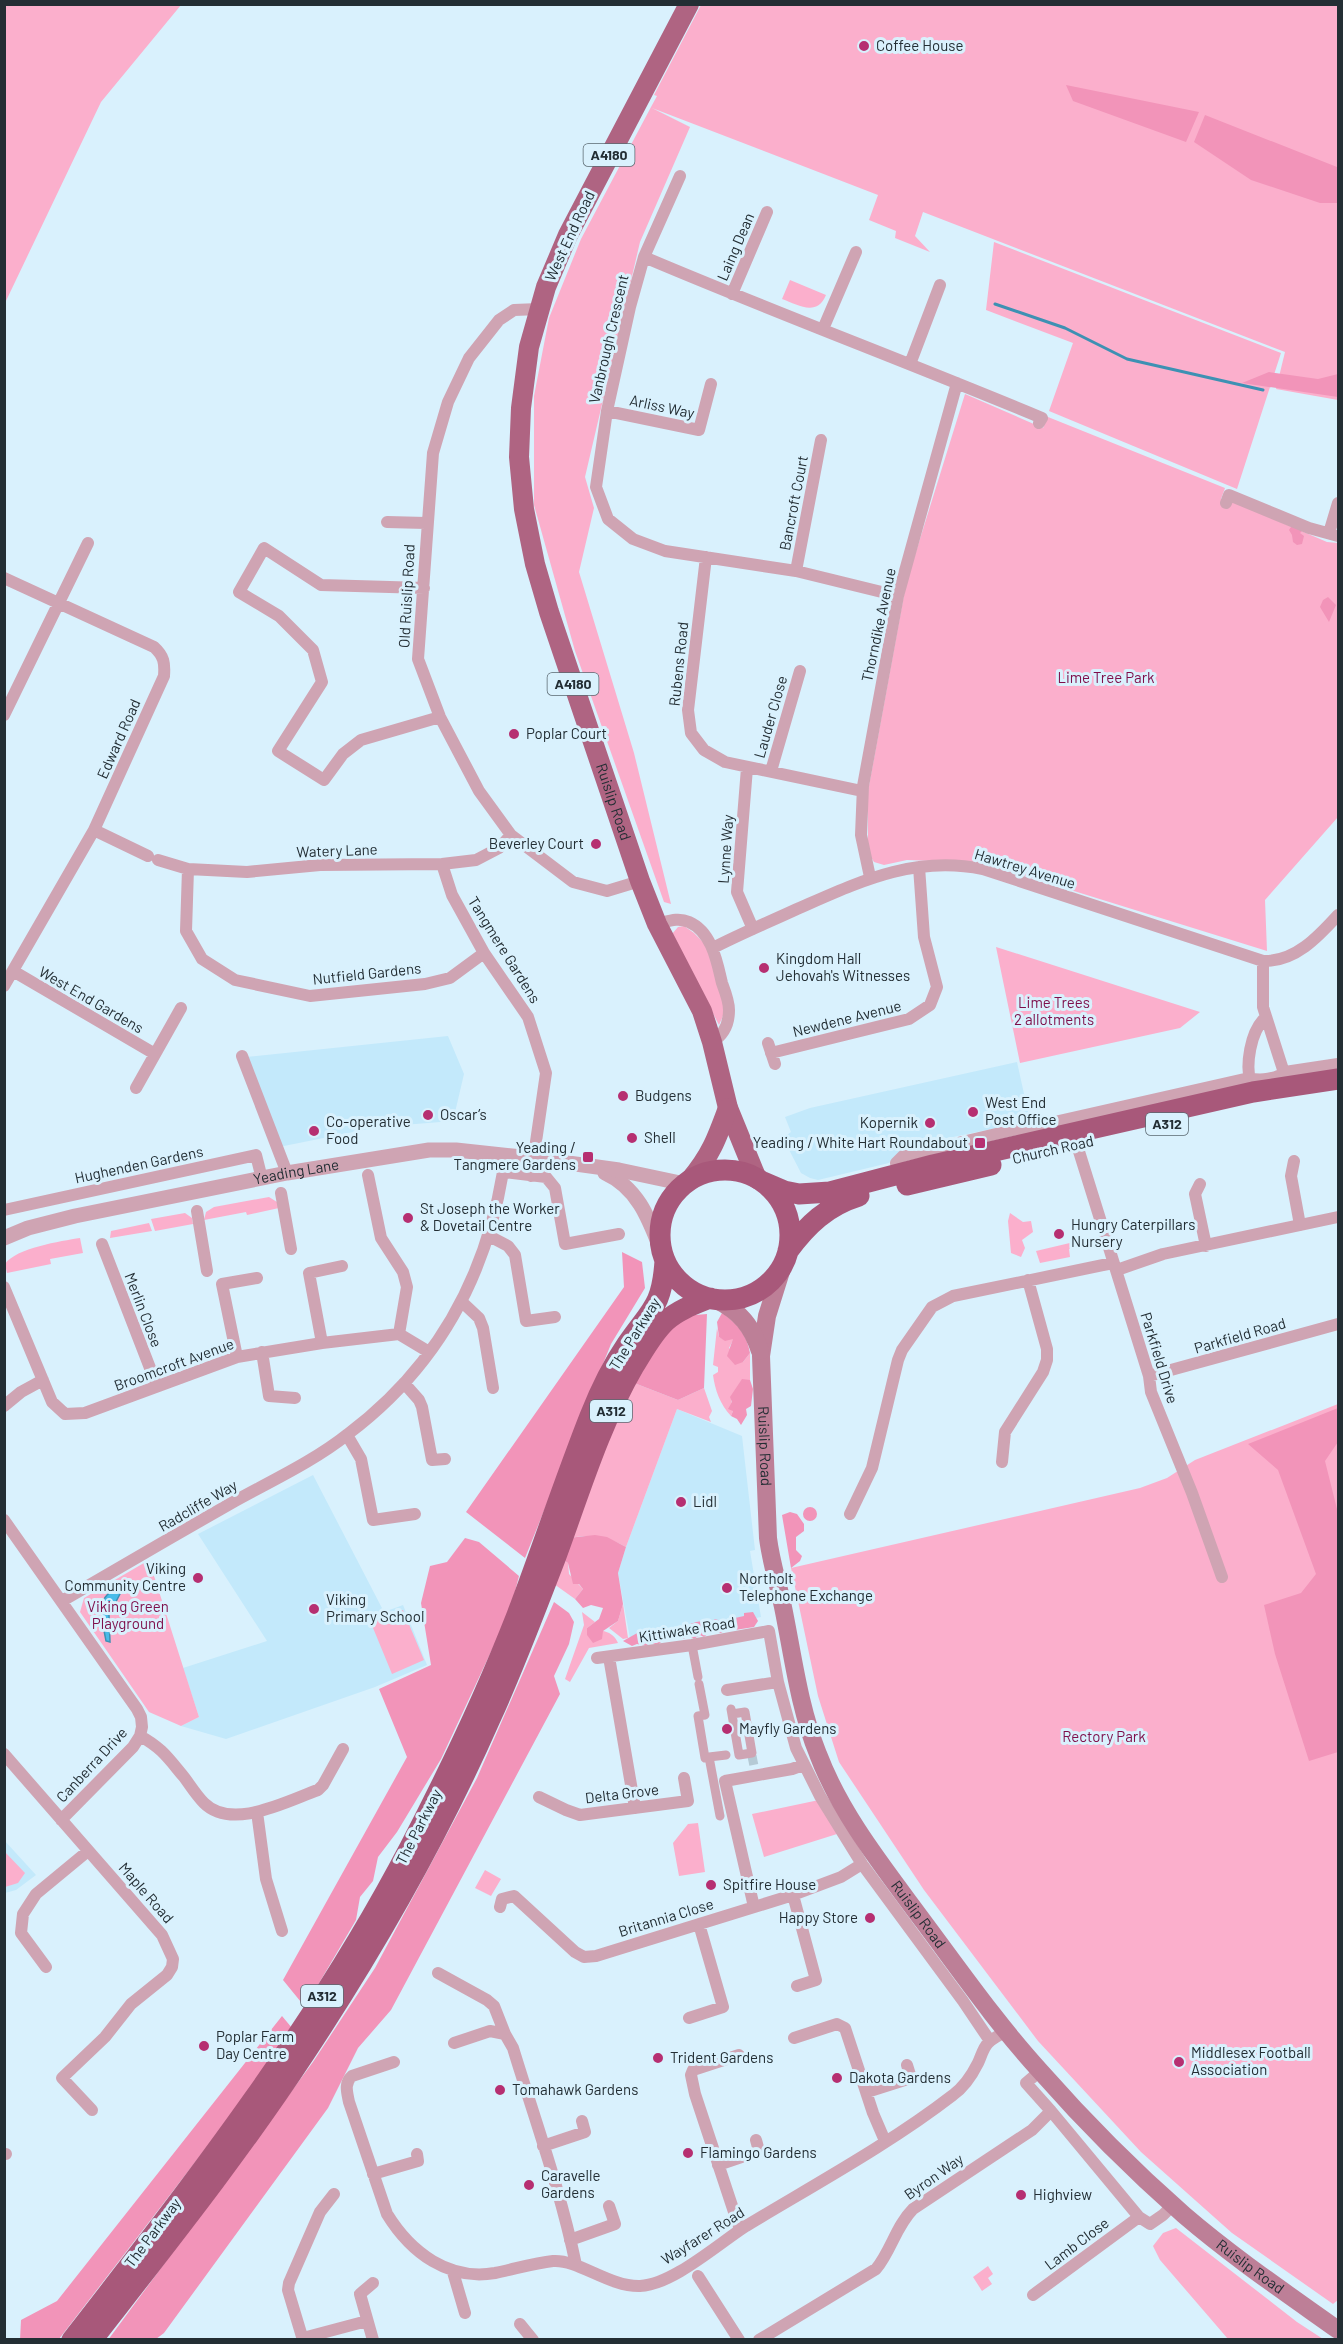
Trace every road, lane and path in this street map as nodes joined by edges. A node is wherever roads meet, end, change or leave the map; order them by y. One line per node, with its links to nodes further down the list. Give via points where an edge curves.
1 (689, 4): 8 (main road, West End Road / A4180, via 568,235)
2 (680, 176): 5 (street, Vanbrough Crescent)
3 (767, 212): 7 (street, Laing Dean)
4 (856, 252): 9 (street)
5 (644, 257): 7 (street); 13 (street, Vanbrough Crescent)
6 (940, 285): 10 (street)
7 (732, 294): 9 (street)
8 (539, 309): 19 (street, Old Ruislip Road, via 514,310 503,315 469,358 448,402 433,453); 40 (main road, Ruislip Road / A4180, via 522,395 519,457 524,509 549,612)
9 (823, 329): 10 (street)
10 (910, 364): 11 (street)
11 (957, 382): 14 (street, via 1041,418); 26 (street, Thorndike Avenue)
12 (711, 384): 13 (street, Arliss Way, via 699,430)
13 (607, 411): 22 (street, Vanbrough Crescent, via 596,487 608,519 633,539 665,551)
14 (1040, 423)
15 (821, 440): 23 (street, Bancroft Court)
16 (1226, 503): 20 (street, via 1229,495)
17 (1338, 503): 20 (street)
18 (387, 522): 19 (street)
19 (426, 524): 25 (street, Old Ruislip Road)
20 (1334, 535)
21 (88, 543): 27 (street)
22 (706, 557): 23 (street, Vanbrough Crescent); 31 (street, Rubens Road, via 688,710 691,733 704,750)
23 (796, 571): 26 (street, Vanbrough Crescent)
24 (4, 578): 27 (street, Edward Road)
25 (424, 588): 30 (street, Old Ruislip Road, via 418,659); 30 (street, via 321,585 264,548 239,592 279,616 313,650 322,682 278,751 324,780 343,754 361,740)
26 (898, 596): 33 (street, Thorndike Avenue)
27 (58, 602): 29 (street); 34 (street, Edward Road, via 154,647 162,654 165,665 164,676)
28 (800, 670): 32 (street, Lauder Close)
29 (4, 715)
30 (440, 717): 35 (street, Old Ruislip Road, via 479,791)
31 (747, 768): 32 (street, Rubens Road); 43 (street, Lynne Way, via 737,892)
32 (771, 771): 33 (street, Rubens Road)
33 (862, 791): 39 (street, Thorndike Avenue, via 861,835)
34 (94, 830): 38 (street, Watery Lane, via 153,858); 47 (street, Edward Road)
35 (511, 835): 36 (street, Watery Lane, via 499,848 476,860); 40 (street, Old Ruislip Road, via 573,882 607,891)
36 (442, 864): 38 (street, Watery Lane, via 320,865 247,872); 45 (street, Tangmere Gardens, via 452,895)
37 (920, 867): 39 (street, Hawtrey Avenue); 46 (street, Hawtrey Avenue, via 961,865 983,869); 53 (street, Newdene Avenue, via 924,937 938,987 930,1005 909,1019)
38 (188, 869): 45 (street, Nutfield Gardens, via 186,931 202,959 235,980 310,996 333,994 450,978)
39 (870, 877): 43 (street, Hawtrey Avenue)
40 (640, 881): 42 (main road, Ruislip Road / A4180)
41 (1338, 915): 46 (street, via 1320,935 1290,956)
42 (657, 924): 44 (street, via 677,919 691,923); 51 (main road, Ruislip Road / A4180, via 692,987)
43 (753, 929): 44 (street, Hawtrey Avenue)
44 (712, 948): 51 (street, via 729,1007 727,1025)
45 (484, 953): 63 (street, Tangmere Gardens, via 528,1017 546,1073)
46 (1263, 961): 50 (street, via 1262,999)
47 (12, 971): 48 (street, Edward Road); 52 (street, West End Gardens)
48 (4, 986)
49 (181, 1008): 52 (street)
50 (1266, 1017): 56 (street); 58 (street, via 1258,1027 1250,1052)
51 (712, 1042): 61 (main road, Ruislip Road / A4180)
52 (154, 1054): 59 (street)
53 (771, 1054)
54 (242, 1056): 66 (street)
55 (1338, 1064): 56 (street, Church Road)
56 (1287, 1079): 57 (highway, Church Road / A312); 58 (highway, Church Road / A312)
57 (1338, 1079)
58 (1251, 1085): 70 (highway, Church Road / A312, via 1047,1131 821,1194 791,1193)
59 (136, 1088)
60 (1338, 1091): 62 (highway, Church Road / A312, via 1256,1103)
61 (728, 1108): 70 (main road, A4180); 71 (main road, via 706,1161)
62 (1077, 1145): 85 (highway, Church Road / A312, via 848,1200 819,1216 802,1232); 87 (street, Parkfield Drive)
63 (532, 1158): 65 (street, Yeading Lane); 66 (street, Yeading Lane, via 429,1150); 68 (street)
64 (1294, 1161): 77 (street, via 1291,1176)
65 (594, 1167): 71 (street, Yeading Lane); 84 (street, Yeading Lane, via 616,1177 634,1193)
66 (287, 1173): 69 (street, Yeading Lane)
67 (368, 1175): 96 (street, via 381,1238 403,1272 406,1287)
68 (531, 1176): 78 (street, Radcliffe Way, via 546,1177 555,1188 565,1244); 79 (street, Radcliffe Way, via 503,1172)
69 (262, 1179): 74 (street, Hughenden Gardens, via 256,1155); 80 (street, Yeading Lane, via 75,1216)
70 (760, 1180): 71 (highway, A312, via 719,1170); 85 (highway, via 775,1193 789,1222)
71 (687, 1182): 84 (highway, A312, via 671,1198 663,1214 659,1232)
72 (1200, 1184): 82 (street, via 1195,1194)
73 (281, 1193): 83 (street)
74 (4, 1210)
75 (197, 1211): 88 (street)
76 (1338, 1217): 77 (street)
77 (1300, 1225): 82 (street)
78 (619, 1234)
79 (489, 1236): 93 (street, Radcliffe Way); 94 (street, via 508,1246 515,1255 526,1321)
80 (4, 1238)
81 (102, 1244): 105 (street, Merlin Close)
82 (1206, 1246): 87 (street)
83 (291, 1249)
84 (663, 1256): 92 (highway, via 678,1281); 115 (highway, The Parkway / A312, via 659,1298 607,1378 591,1413)
85 (785, 1258): 92 (highway, A312, via 773,1279 760,1290 745,1298); 100 (main road, Ruislip Road, via 767,1316)
86 (342, 1266): 97 (street, via 309,1273)
87 (1115, 1266): 90 (street); 102 (street, Parkfield Drive)
88 (207, 1271)
89 (257, 1278): 101 (street, via 222,1284)
90 (1028, 1280): 111 (street, via 1047,1360 1005,1432); 113 (street, via 953,1296 932,1307 898,1360 872,1468)
91 (4, 1287): 103 (street, Broomcroft Avenue)
92 (713, 1299): 100 (main road, Ruislip Road, via 736,1311 749,1324); 115 (highway, The Parkway / A312, via 667,1319 648,1344 621,1388)
93 (462, 1302): 99 (street, Radcliffe Way); 106 (street, via 483,1328)
94 (555, 1317)
95 (1338, 1323): 102 (street, Parkfield Road)
96 (399, 1334): 97 (street, Broomcroft Avenue); 99 (street)
97 (322, 1343): 98 (street, Broomcroft Avenue)
98 (262, 1352): 101 (street, Broomcroft Avenue); 107 (street, via 269,1396)
99 (429, 1352): 104 (street, Radcliffe Way)
100 (761, 1356): 122 (main road, Ruislip Road, via 771,1561 782,1603)
101 (237, 1357): 105 (street, Broomcroft Avenue)
102 (1149, 1376): 116 (street, Parkfield Drive, via 1151,1392)
103 (43, 1380): 105 (street, Broomcroft Avenue, via 51,1402 65,1414 85,1413); 108 (street)
104 (404, 1383): 109 (street, Radcliffe Way); 110 (street, via 422,1407 432,1460)
105 (157, 1386)
106 (493, 1388)
107 (295, 1398)
108 (4, 1407)
109 (347, 1435): 112 (street, via 361,1459 373,1520); 117 (street, Radcliffe Way)
110 (445, 1459)
111 (1002, 1462)
112 (414, 1514)
113 (850, 1514)
114 (4, 1520): 117 (street, Canberra Drive)
115 (549, 1551): 118 (highway, The Parkway / A312)
116 (1222, 1577)
117 (62, 1601): 123 (street, Canberra Drive, via 137,1709 141,1717)
118 (523, 1621): 182 (highway, The Parkway / A312, via 420,1828 351,1952 224,2141); 183 (highway, The Parkway / A312, via 490,1721 422,1858 362,1964 236,2151)
119 (692, 1645): 120 (street, Kittiwake Road, via 769,1632); 128 (street, via 705,1715 698,1716 705,1758); 132 (street, Kittiwake Road, via 603,1657)
120 (778, 1682): 121 (street); 122 (street)
121 (727, 1690): 126 (street, via 731,1708 745,1712)
122 (792, 1700): 129 (street, via 796,1748); 147 (main road, Ruislip Road, via 846,1811 880,1863)
123 (140, 1736): 133 (street, via 161,1748 213,1809 236,1815); 135 (street, Canberra Drive, via 134,1747)
124 (343, 1749): 133 (street, via 318,1790)
125 (4, 1754): 135 (street, Maple Road)
126 (752, 1754)
127 (726, 1755): 128 (street)
128 (710, 1757): 134 (street)
129 (803, 1765): 137 (street); 140 (street, via 755,1771 725,1781)
130 (684, 1778): 132 (street, Delta Grove, via 688,1801)
131 (539, 1797): 132 (street, Delta Grove, via 580,1815)
132 (635, 1808)
133 (256, 1812): 142 (street, via 266,1879)
134 (720, 1816)
135 (61, 1820): 136 (street, Maple Road)
136 (88, 1851): 143 (street, via 36,1894 23,1914 21,1933); 157 (street, Maple Road, via 162,1935 173,1959 167,1975 131,2004 105,2037 62,2078)
137 (862, 1864): 138 (street, Britannia Close, via 842,1877); 150 (street)
138 (793, 1895): 140 (street, Britannia Close); 145 (street, via 816,1980)
139 (500, 1907): 141 (street, Britannia Close, via 502,1899 514,1896 585,1957)
140 (754, 1907): 141 (street, Britannia Close)
141 (699, 1924): 146 (street, via 723,2007)
142 (282, 1931)
143 (46, 1967)
144 (438, 1973): 148 (street, via 494,2006)
145 (797, 1986)
146 (689, 2018)
147 (1007, 2031): 150 (street, Wayfarer Road); 155 (main road, Ruislip Road)
148 (505, 2034): 151 (street, via 490,2031); 162 (street, via 513,2048)
149 (794, 2037): 156 (street, via 837,2024 845,2028)
150 (990, 2041): 161 (street, Wayfarer Road, via 966,2083 955,2094)
151 (454, 2043)
152 (739, 2055): 164 (street, via 693,2070 691,2075)
153 (394, 2062): 165 (street, Wayfarer Road, via 352,2076 346,2086)
154 (907, 2065): 156 (street, via 910,2078)
155 (1040, 2072): 158 (street, via 1026,2083); 167 (main road, Ruislip Road)
156 (867, 2092): 161 (street)
157 (92, 2110)
158 (1051, 2111): 169 (street); 187 (street, Byron Way, via 1032,2130 913,2209 876,2269)
159 (582, 2121): 162 (street, via 585,2132)
160 (756, 2140): 164 (street, via 759,2151)
161 (885, 2141): 170 (street, Wayfarer Road)
162 (543, 2146): 171 (street)
163 (417, 2154): 165 (street, via 418,2161)
164 (718, 2165): 170 (street)
165 (373, 2174): 173 (street, Wayfarer Road, via 396,2229 414,2249)
166 (334, 2194): 181 (street, via 320,2212 289,2283)
167 (1173, 2205): 169 (street, via 1150,2224); 180 (main road, Ruislip Road, via 1245,2264)
168 (609, 2206): 171 (street, via 615,2224)
169 (1139, 2217): 176 (street, Lamb Close)
170 (740, 2230): 172 (street, Wayfarer Road, via 682,2269 641,2286 595,2275)
171 (570, 2240): 172 (street)
172 (576, 2265): 173 (street, Wayfarer Road, via 556,2261 494,2273)
173 (453, 2272): 177 (street)
174 (698, 2276): 186 (street)
175 (373, 2283): 178 (street, via 360,2294)
176 (1033, 2295)
177 (465, 2313)
178 (367, 2321): 181 (street); 184 (street)
179 (520, 2324): 185 (street)
180 (1338, 2330)
181 (303, 2339)
182 (72, 2340)
183 (92, 2340)
184 (373, 2340)
185 (533, 2340)
186 (739, 2340)
187 (759, 2340)

